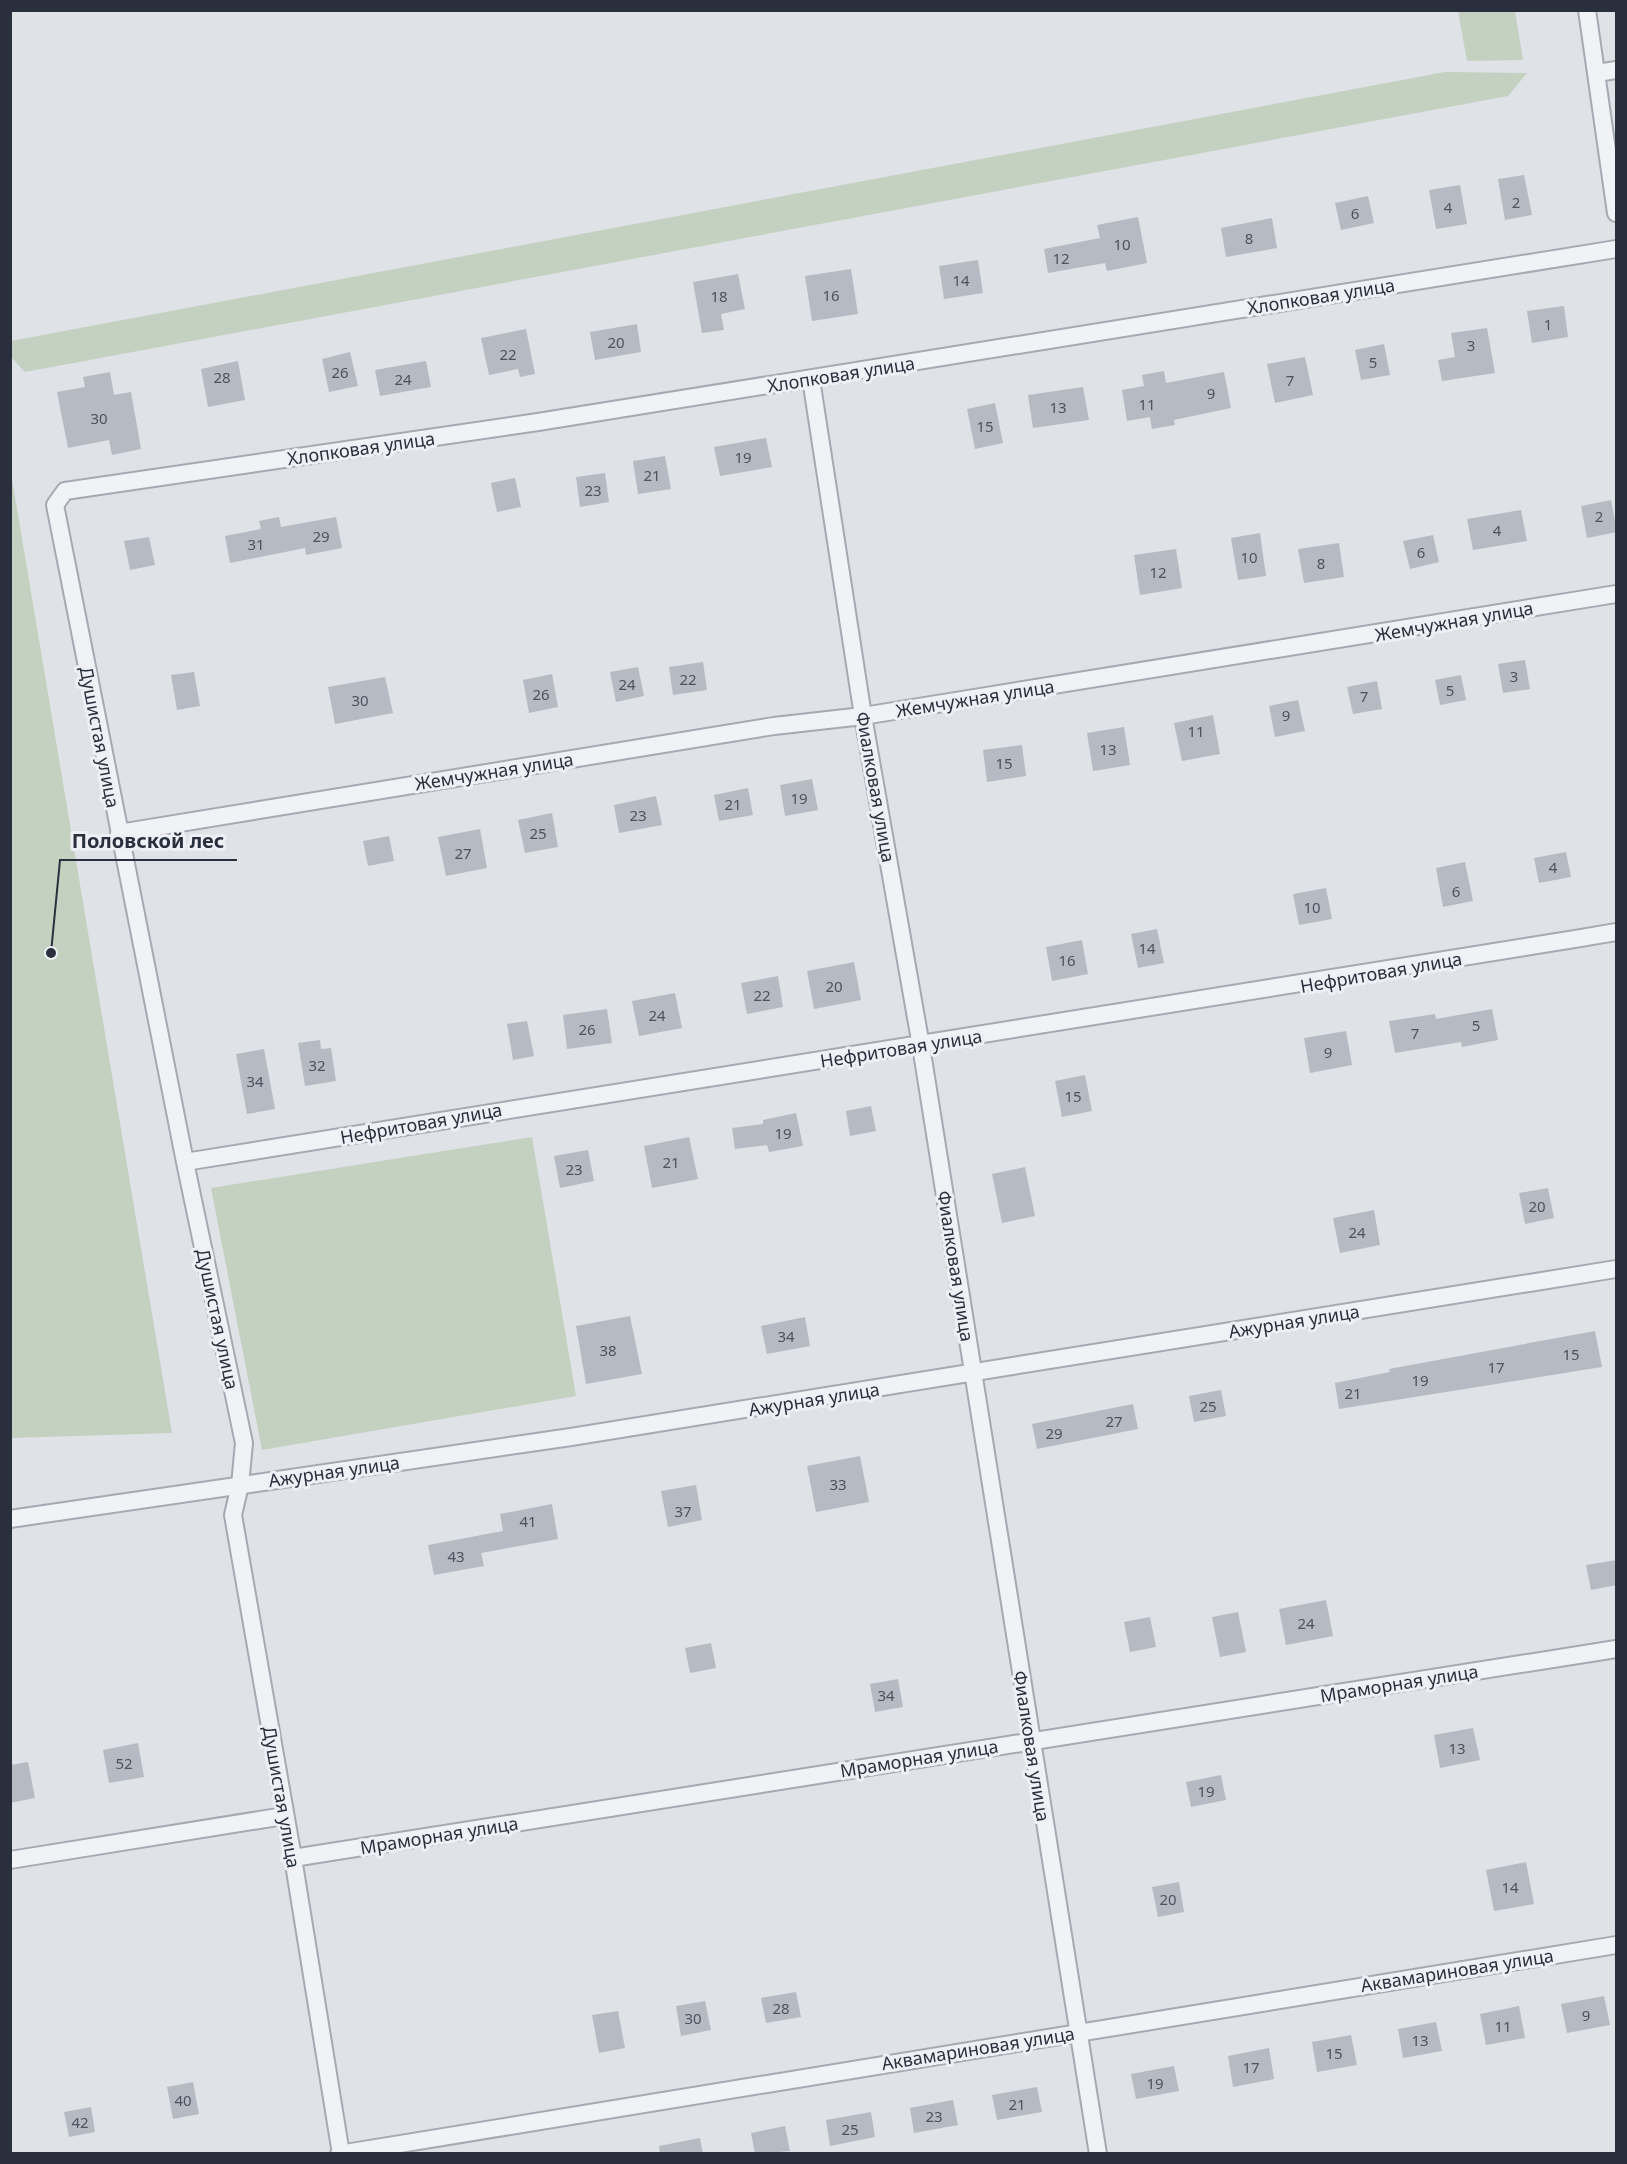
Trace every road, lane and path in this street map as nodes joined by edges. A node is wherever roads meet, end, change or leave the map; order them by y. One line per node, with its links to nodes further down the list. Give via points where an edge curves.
1 (1587, 10): 3 (street)
2 (1617, 70): 3 (street)
3 (1597, 73): 4 (street)
4 (1617, 213)
5 (1617, 249): 6 (street, Хлопковая улица)
6 (811, 379): 7 (street, Хлопковая улица); 9 (street, Фиалковая улица)
7 (65, 491): 10 (street, Душистая улица, via 55,505)
8 (1617, 594): 9 (street, Жемчужная улица)
9 (863, 716): 10 (street, Жемчужная улица, via 763,728); 12 (street, Фиалковая улица)
10 (119, 833): 13 (street, Душистая улица)
11 (1617, 932): 12 (street, Нефритовая улица)
12 (921, 1046): 13 (street, Нефритовая улица, via 520,1106); 15 (street, Фиалковая улица)
13 (185, 1162): 16 (street, Душистая улица, via 244,1443)
14 (1617, 1269): 15 (street, Ажурная улица)
15 (973, 1374): 16 (street, Ажурная улица); 19 (street, Фиалковая улица)
16 (240, 1485): 17 (street, Ажурная улица); 20 (street, Душистая улица, via 233,1515)
17 (10, 1519)
18 (1617, 1649): 19 (street, Мраморная улица)
19 (1031, 1741): 21 (street, Мраморная улица); 24 (street, Фиалковая улица)
20 (284, 1816): 21 (street, Душистая улица); 22 (street)
21 (293, 1858): 25 (street, Душистая улица)
22 (10, 1860)
23 (1617, 1944): 24 (street, Аквамариновая улица)
24 (1080, 2031): 25 (street, Аквамариновая улица); 26 (street, Фиалковая улица)
25 (340, 2153)
26 (1098, 2154)

